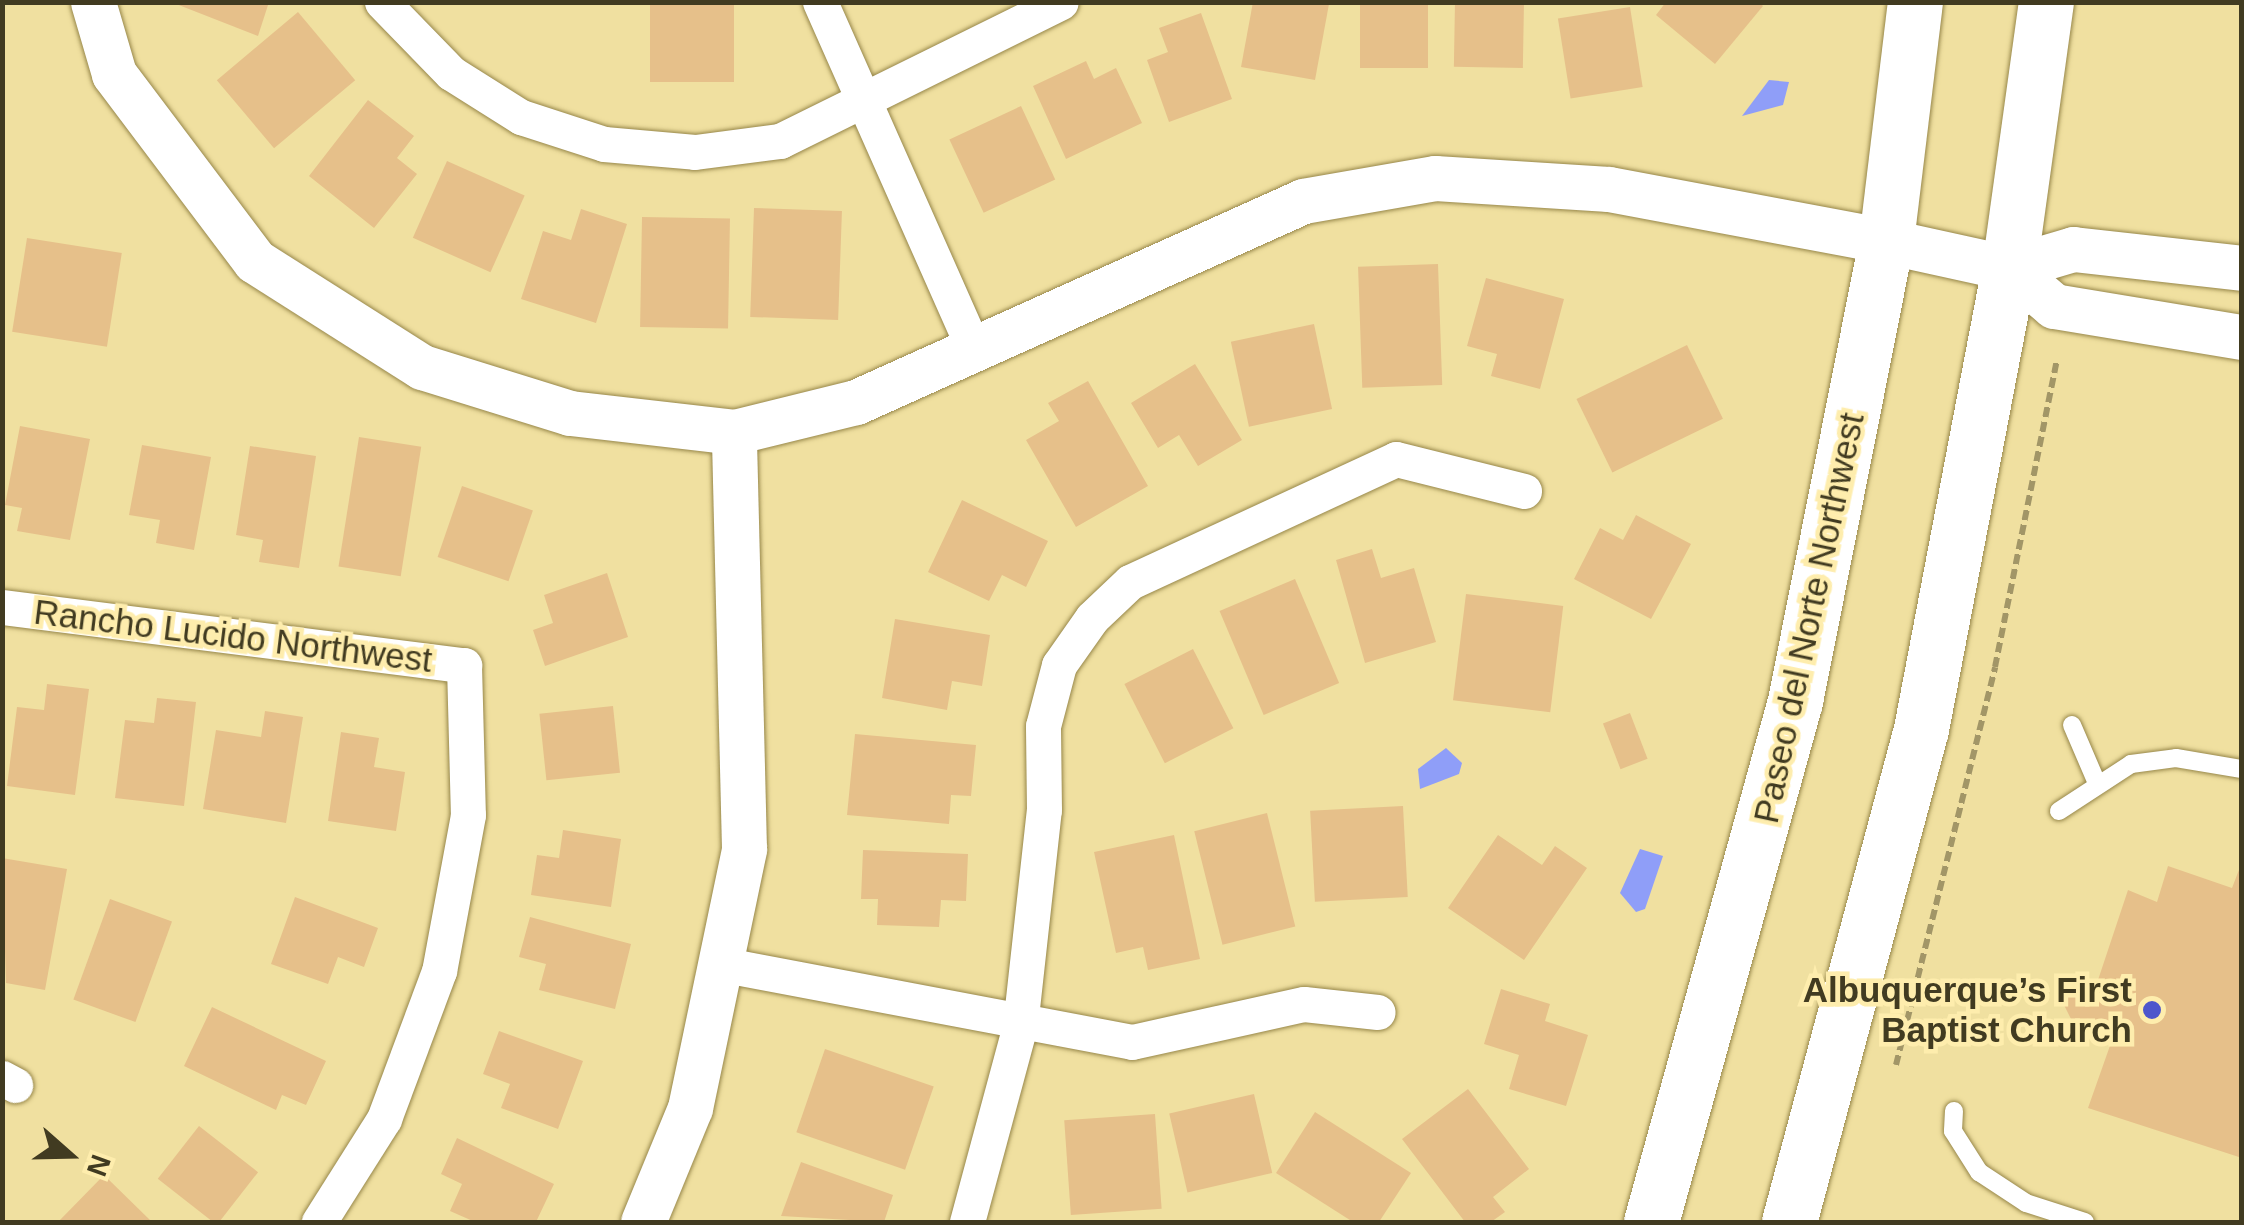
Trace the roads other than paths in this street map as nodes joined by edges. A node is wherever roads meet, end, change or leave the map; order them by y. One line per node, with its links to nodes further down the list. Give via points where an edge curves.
1 (92, 2): 13 (street, via 114,74 254,261 422,367 570,414)
2 (382, 2): 7 (street, via 450,73 521,117 604,144 695,152 780,141)
3 (820, 2): 7 (street)
4 (1061, 2): 7 (street)
5 (1915, 2): 8 (main road, Paseo del Norte Northwest)
6 (2046, 2): 9 (main road)
7 (859, 95): 12 (street)
8 (1886, 241): 9 (street); 12 (street, via 1609,189 1435,178 1304,201); 27 (main road, Paseo del Norte Northwest, via 1795,701)
9 (2009, 268): 10 (street, via 2073,249); 11 (street, via 2054,306); 28 (main road, via 1921,730)
10 (2242, 268)
11 (2242, 337)
12 (975, 351): 13 (street, via 856,402)
13 (734, 432): 20 (street, via 744,849)
14 (1524, 491): 22 (street, via 1396,460 1130,582 1092,618 1060,665 1043,726 1044,810)
15 (2, 607): 24 (street, Rancho Lucido Northwest, via 464,665 468,814 439,971 384,1119)
16 (2072, 725): 18 (lane)
17 (2242, 769): 18 (lane, via 2176,758 2126,765)
18 (2096, 781): 19 (lane)
19 (2060, 812)
20 (725, 965): 22 (street); 25 (street, via 690,1108)
21 (1378, 1012): 22 (street, via 1304,1004 1132,1042)
22 (1020, 1026): 26 (street)
23 (1954, 1111): 29 (lane, via 1953,1131 1979,1172 2026,1203)
24 (319, 1222)
25 (643, 1222)
26 (967, 1222)
27 (1651, 1222)
28 (1789, 1222)
29 (2085, 1222)

